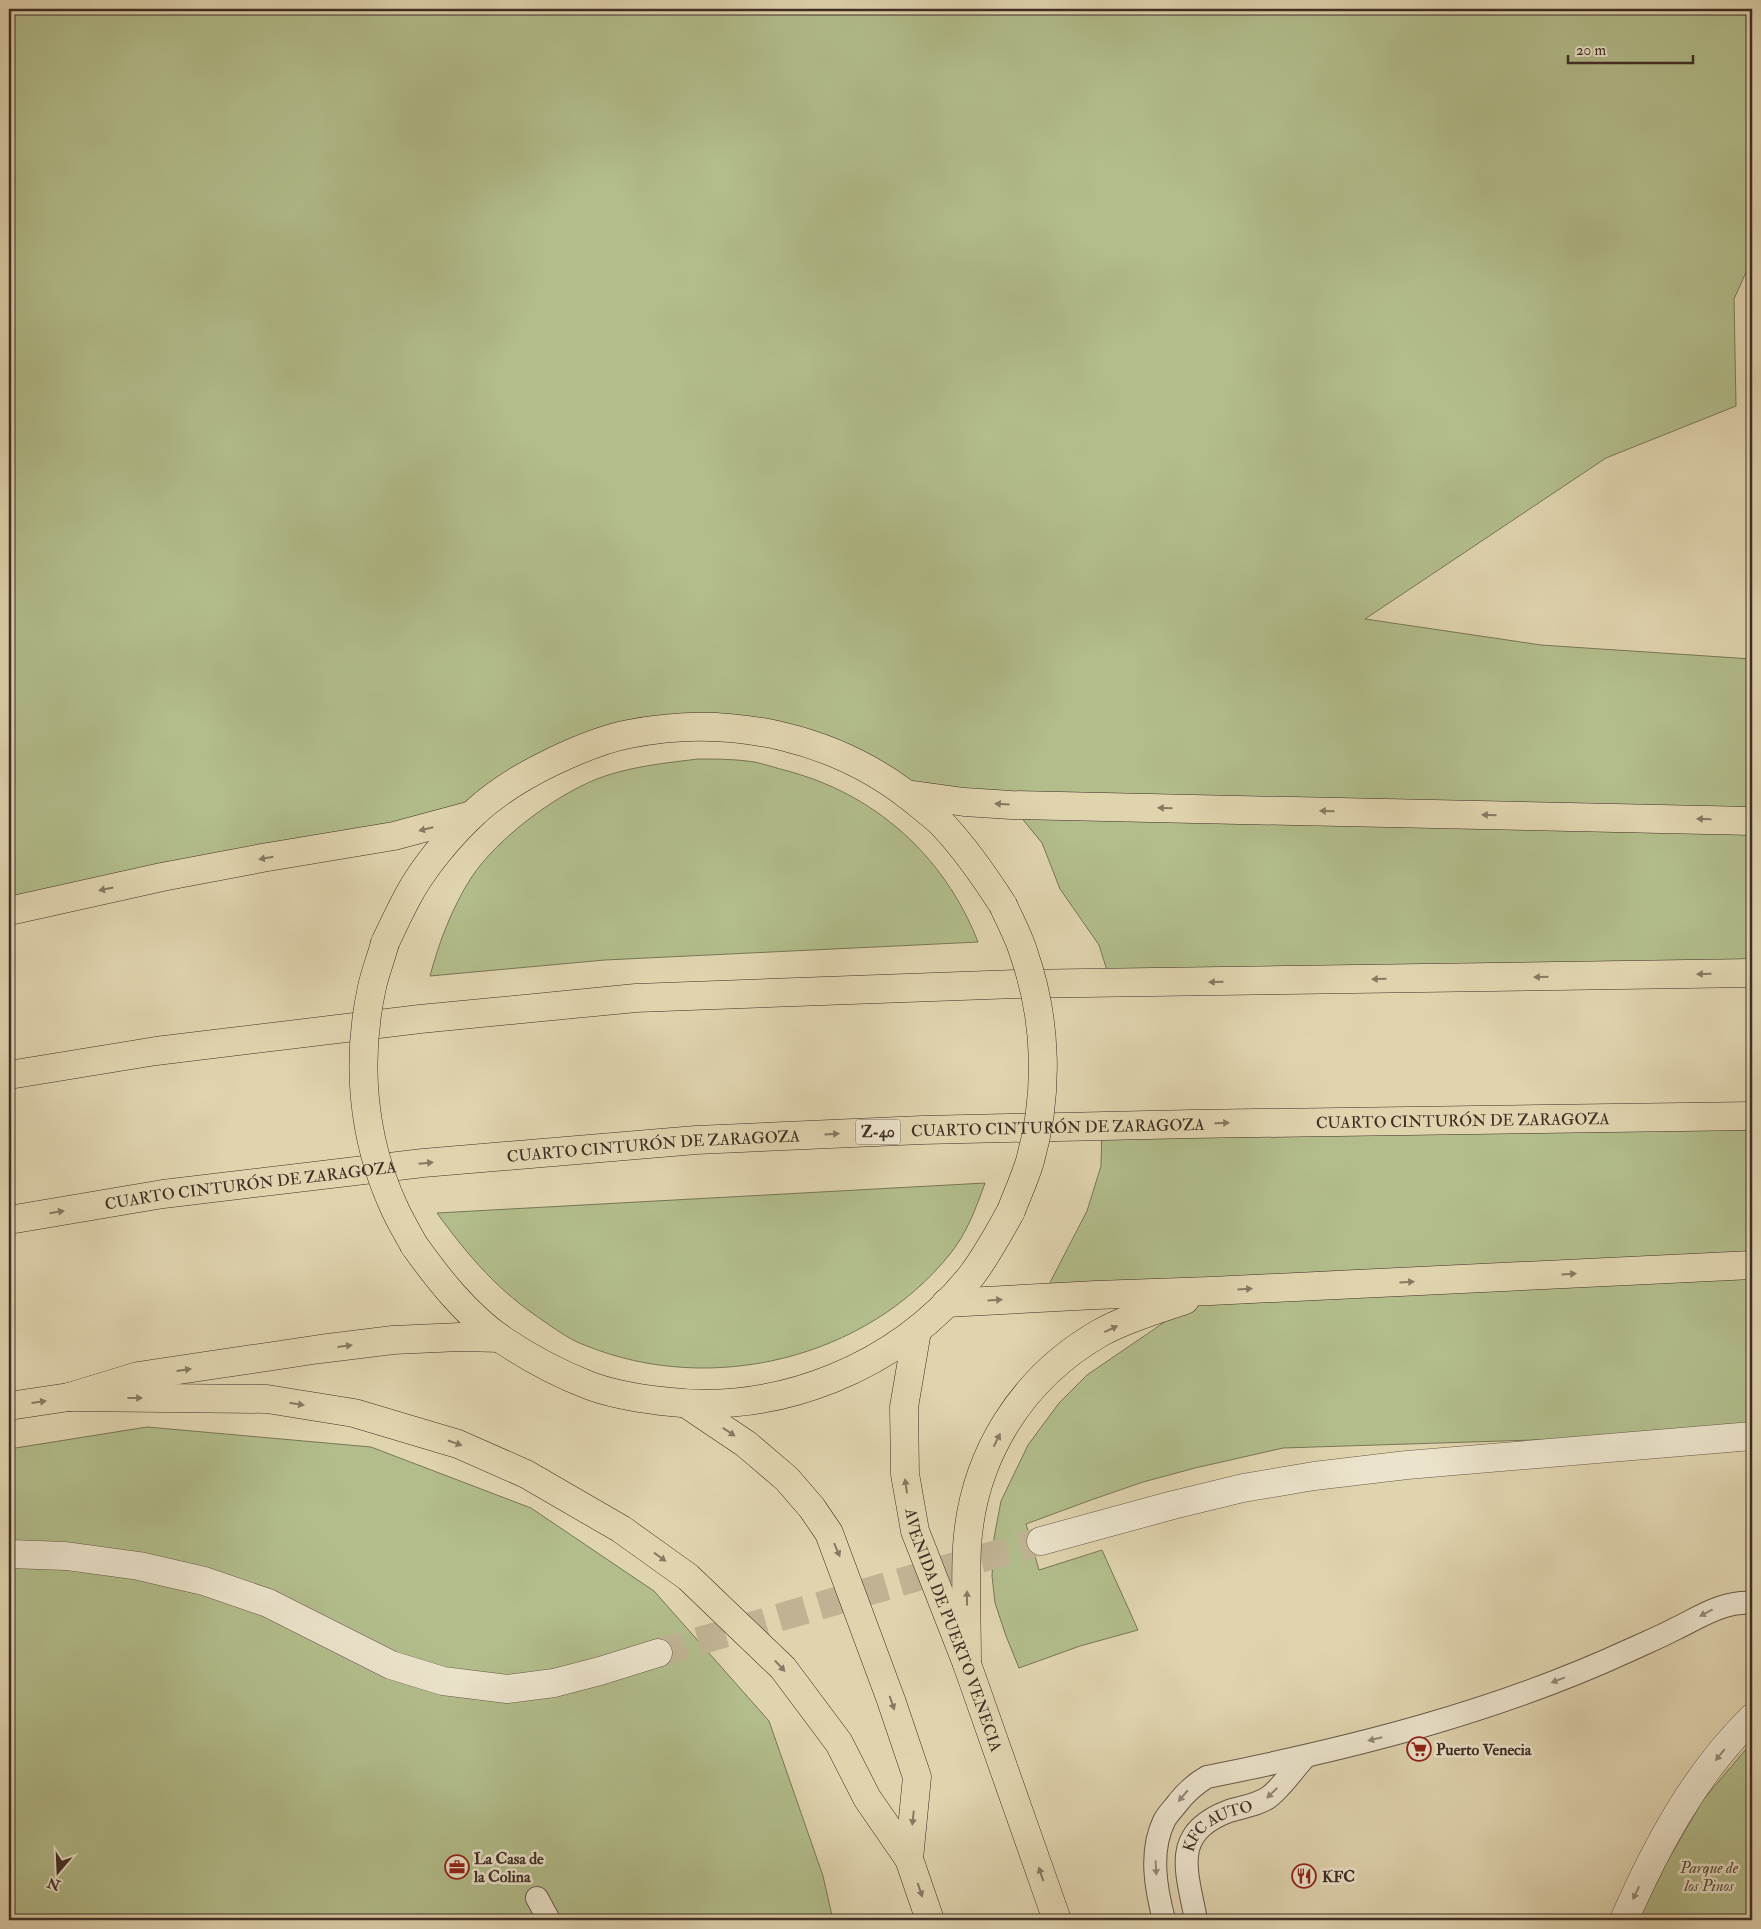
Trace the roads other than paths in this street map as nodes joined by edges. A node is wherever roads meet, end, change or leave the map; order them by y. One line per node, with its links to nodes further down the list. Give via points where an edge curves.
1 (906, 794): 2 (main road, via 872,771 838,754 787,737 734,727 681,726 628,734 577,750 528,773); 3 (main road, one-way to 1, via 1010,805); 11 (main road, bridge, via 950,833 976,863 1002,905 1024,954 1038,1004 1044,1057 1041,1110 1030,1162 1011,1211 977,1268)
2 (472, 815): 4 (main road, one-way to 4, via 394,836 172,875); 13 (main road, bridge, via 437,853 407,896 385,943 372,986 364,1030 363,1075 367,1120 377,1163 393,1206 414,1245 439,1279)
3 (1752, 820)
4 (9, 911)
5 (1752, 973): 6 (main road, one-way to 6, via 1016,984 636,998 401,1021 156,1051)
6 (9, 1075)
7 (1752, 1116): 8 (main road, CUARTO CINTURÓN DE ZARAGOZA / Z-40, one-way to 7, via 163,1194 423,1163 696,1140 998,1128)
8 (9, 1220)
9 (1752, 1265): 10 (main road, one-way to 9)
10 (1211, 1291): 11 (main road, one-way to 10); 22 (main road, one-way to 10, via 967,1546 971,1514 990,1452 1005,1424 1044,1374 1071,1352 1132,1319)
11 (946, 1304): 12 (main road)
12 (917, 1331): 15 (main road, via 865,1364 809,1388 749,1402); 22 (main road, AVENIDA DE PUERTO VENECIA, one-way to 12, via 916,1531 906,1488 904,1407)
13 (500, 1338): 14 (main road, one-way to 13, via 138,1376 320,1349 393,1340); 15 (main road, via 542,1365 589,1385 638,1399)
14 (69, 1397): 16 (main road, one-way to 14); 25 (main road, one-way to 25, via 267,1400 354,1413 458,1444 526,1474 621,1529 688,1577 783,1668 839,1743 867,1798)
15 (688, 1405): 25 (main road, one-way to 25, via 746,1444 787,1479 829,1533 917,1777)
16 (9, 1406)
17 (1752, 1436): 18 (street, via 1314,1476 1243,1488)
18 (1041, 1541)
19 (9, 1554): 21 (street, via 66,1556 139,1566 204,1580 268,1603 391,1665 443,1681 507,1689 554,1683)
20 (1752, 1603): 24 (lane, one-way to 24, via 1734,1603 1717,1608 1608,1660 1492,1705)
21 (658, 1653)
22 (967, 1664): 29 (main road, AVENIDA DE PUERTO VENECIA, one-way to 22)
23 (1752, 1718): 32 (street, one-way to 32, via 1702,1777 1678,1813 1654,1854)
24 (1305, 1757): 30 (lane, one-way to 30, via 1207,1778 1184,1794 1164,1821 1156,1847 1155,1867); 31 (lane, KFC AUTO, one-way to 31, via 1269,1797 1208,1821 1197,1830 1186,1855)
25 (909, 1859): 28 (main road, one-way to 28)
26 (537, 1898): 27 (lane)
27 (549, 1920)
28 (930, 1920)
29 (1057, 1920)
30 (1164, 1920)
31 (1196, 1920)
32 (1624, 1920)

